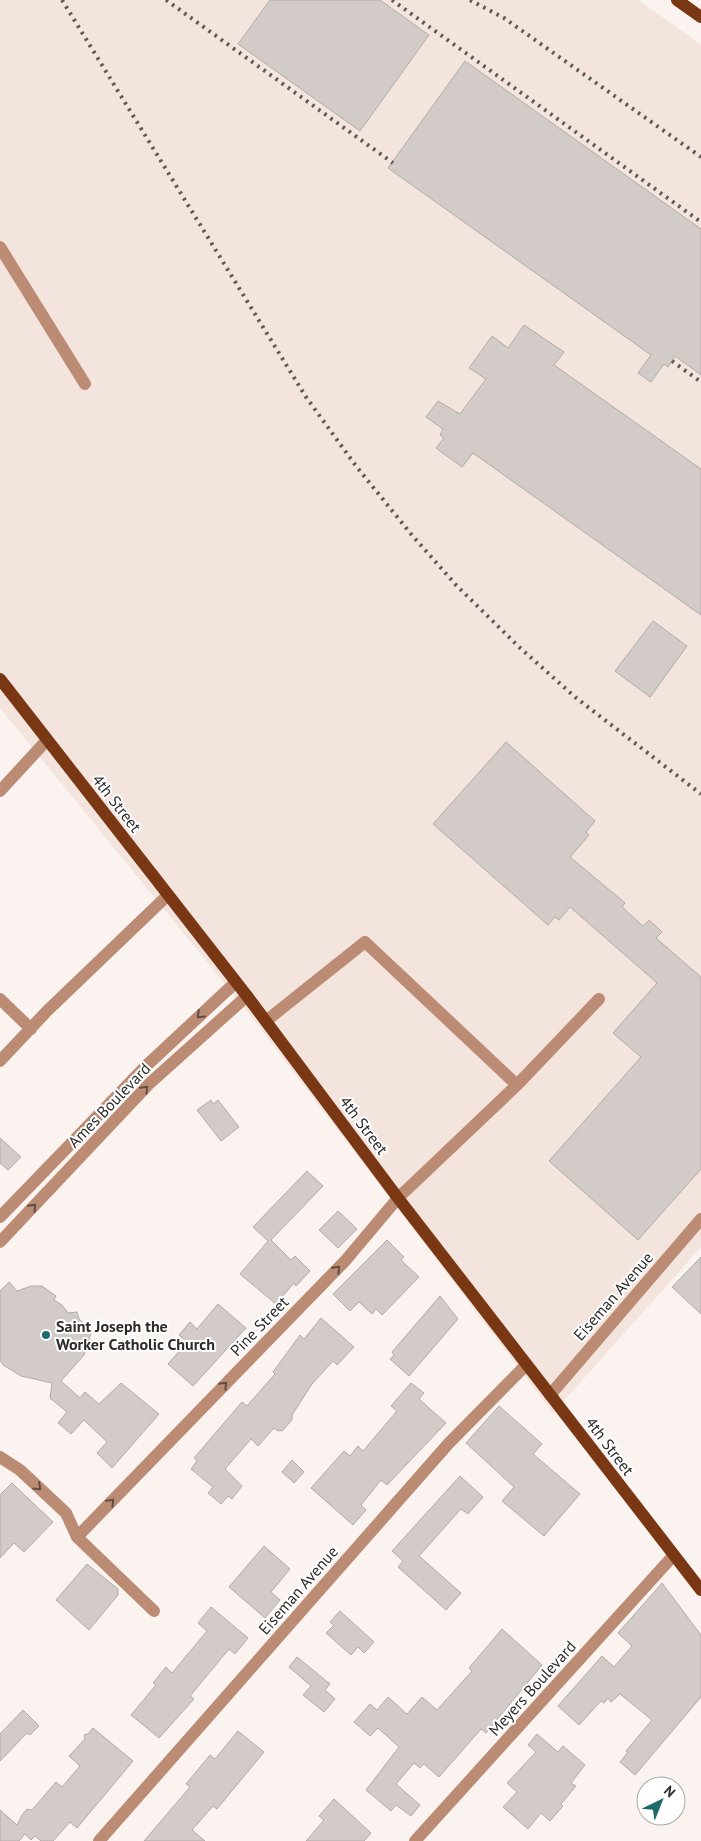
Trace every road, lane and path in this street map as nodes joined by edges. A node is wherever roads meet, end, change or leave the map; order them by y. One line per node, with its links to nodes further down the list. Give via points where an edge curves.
1 (677, 0): 2 (main road)
2 (701, 17)
3 (0, 247): 4 (street)
4 (85, 384)
5 (0, 679): 6 (main road, 4th Street)
6 (47, 740): 7 (street); 8 (main road, 4th Street)
7 (0, 791)
8 (168, 894): 9 (main road, 4th Street); 14 (street)
9 (236, 982): 10 (main road, 4th Street); 18 (street, Ames Boulevard, one-way to 18, via 146,1066)
10 (247, 996): 13 (main road, 4th Street); 20 (street, Ames Boulevard, one-way to 10, via 150,1083)
11 (0, 999): 14 (street)
12 (600, 999): 16 (street, Pine Street)
13 (266, 1021): 16 (street, via 365,942); 17 (main road, 4th Street)
14 (30, 1028): 15 (street)
15 (0, 1061)
16 (517, 1085): 17 (street, Pine Street)
17 (398, 1198): 21 (main road, 4th Street); 24 (street, Pine Street, one-way to 17, via 345,1261)
18 (0, 1218)
19 (701, 1219): 22 (street, Eiseman Avenue)
20 (0, 1242)
21 (526, 1365): 22 (main road, 4th Street); 28 (street, Eiseman Avenue, via 449,1443)
22 (550, 1395): 25 (main road, 4th Street)
23 (0, 1457): 24 (street, one-way to 24, via 20,1470 66,1512)
24 (77, 1537): 27 (street)
25 (673, 1556): 26 (main road, 4th Street); 29 (street, Meyers Boulevard)
26 (701, 1590)
27 (154, 1611)
28 (99, 1841)
29 (415, 1841)

